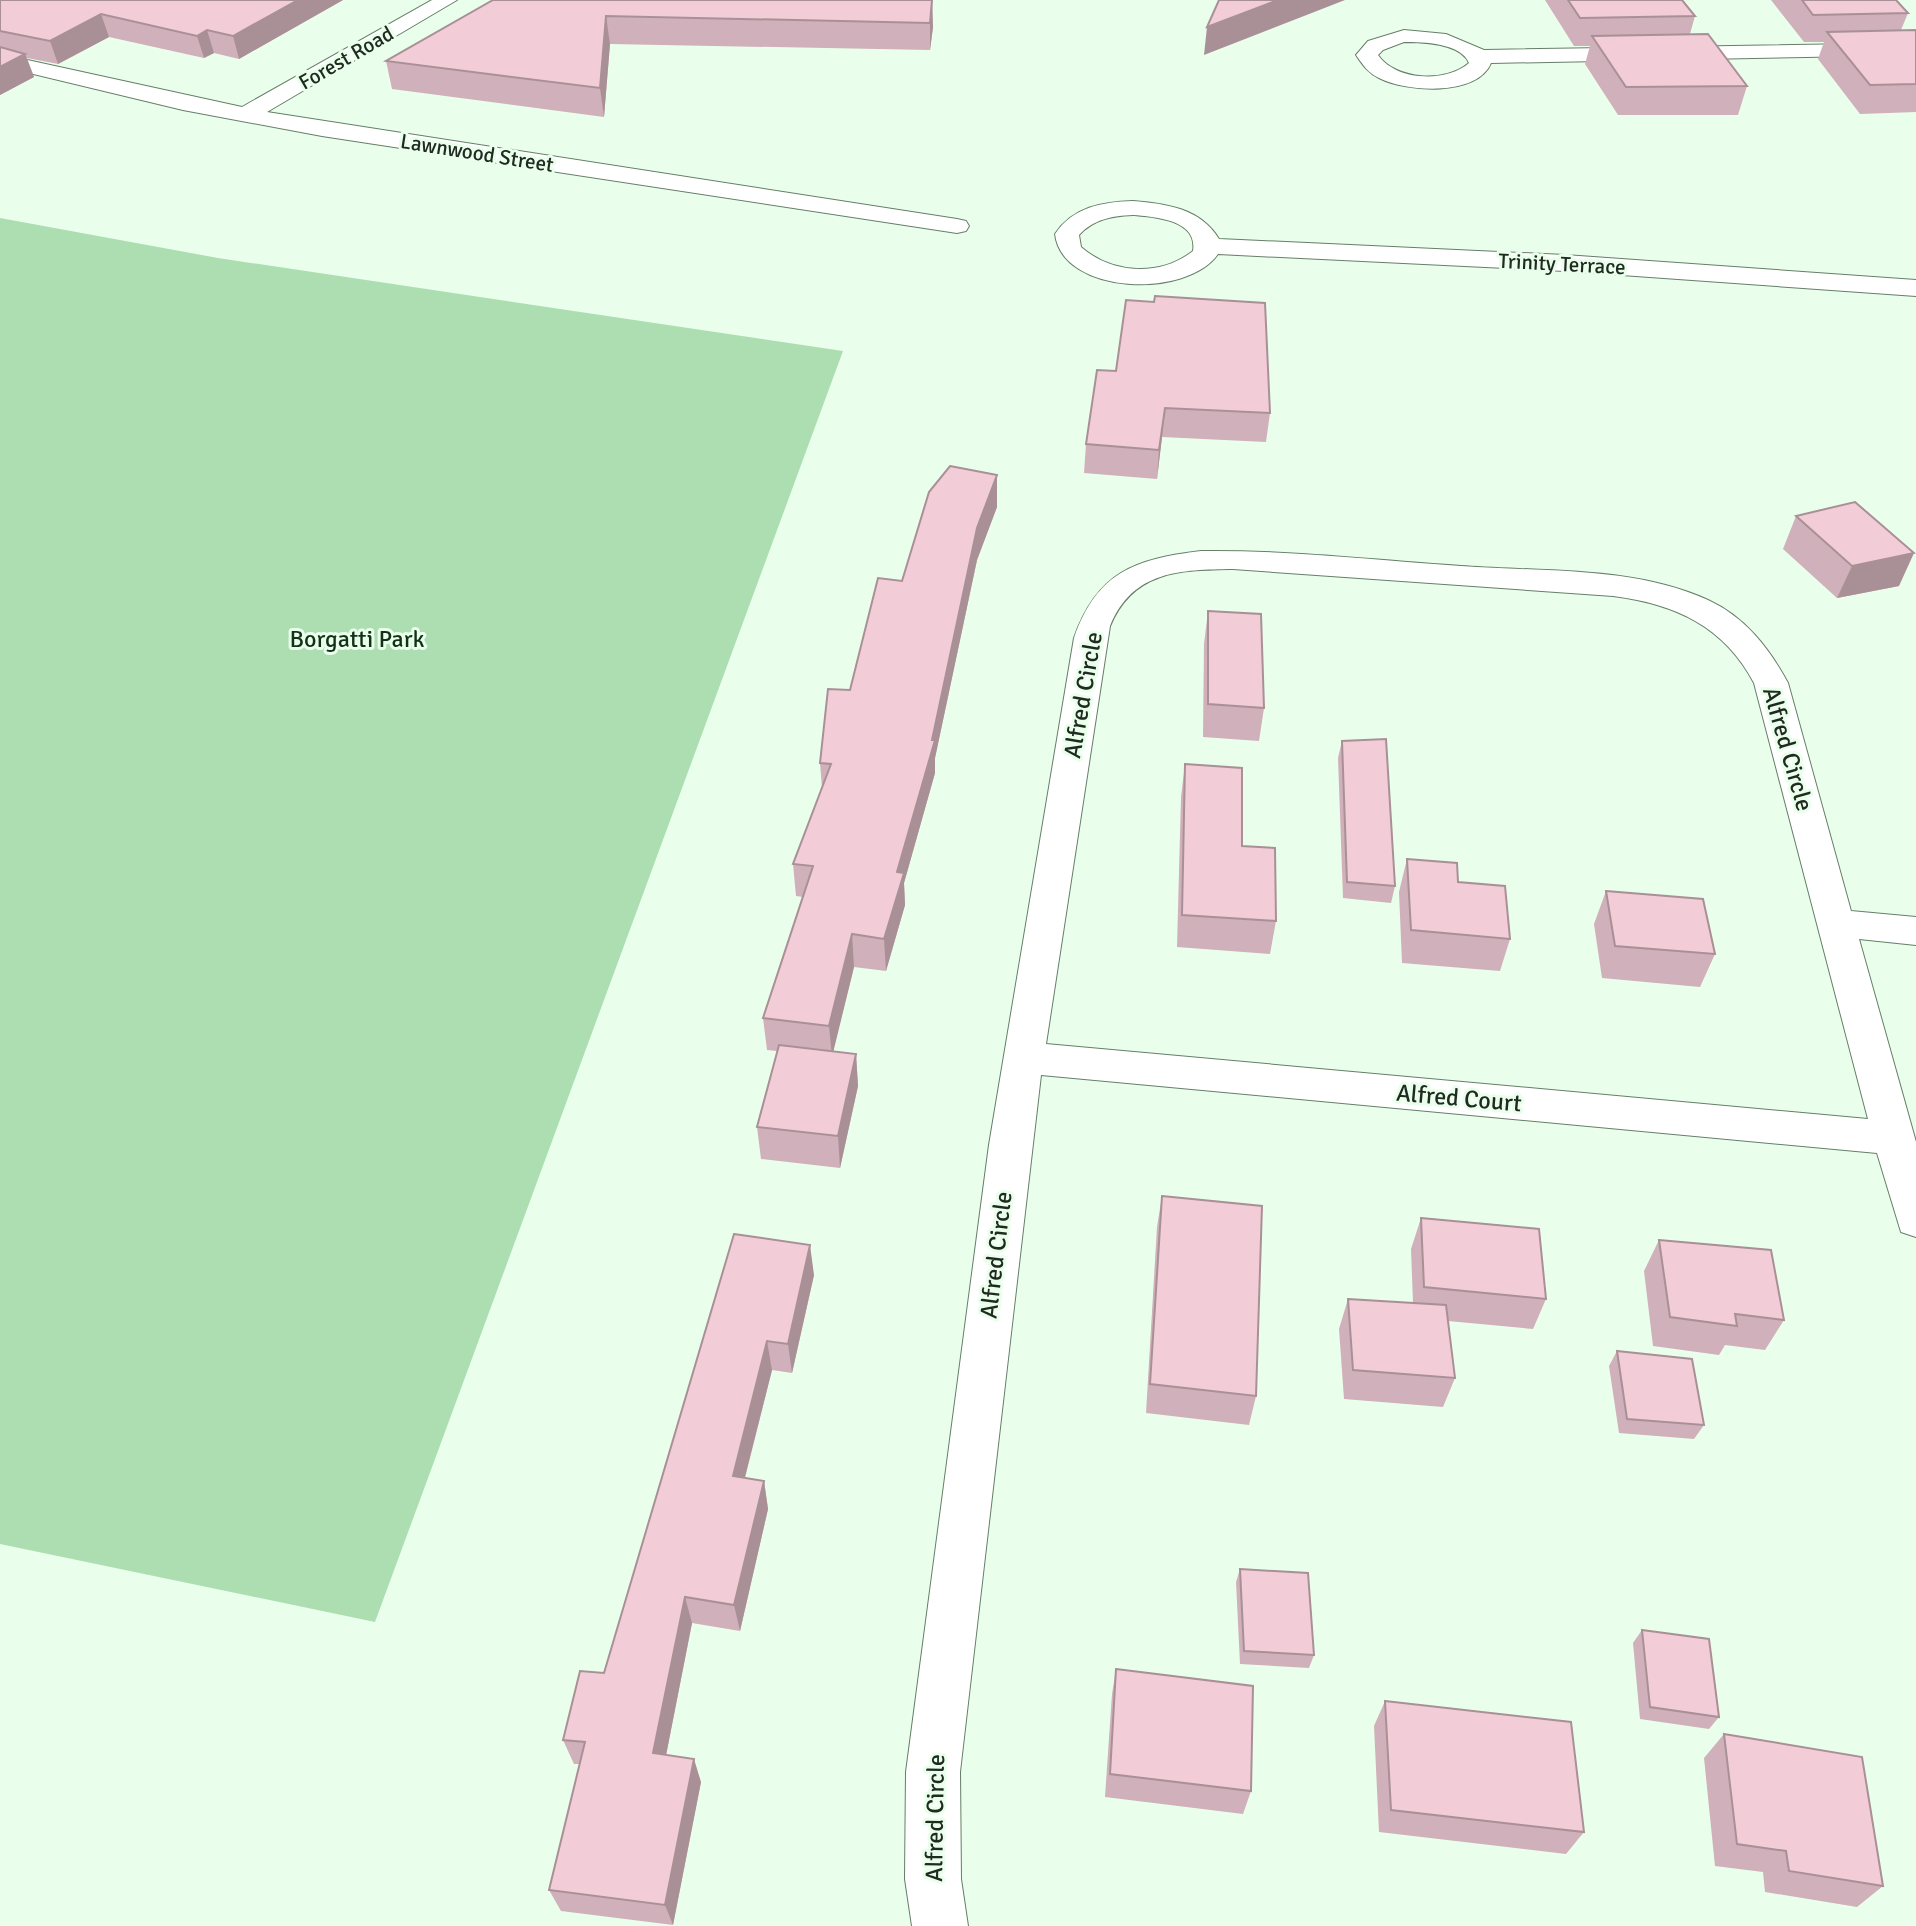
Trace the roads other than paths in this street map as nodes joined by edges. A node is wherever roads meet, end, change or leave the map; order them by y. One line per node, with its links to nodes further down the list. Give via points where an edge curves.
1 (447, 0): 5 (street, Forest Road)
2 (1916, 49): 3 (street)
3 (1479, 57)
4 (0, 60): 5 (street, Lawnwood Street)
5 (245, 115): 6 (street, Lawnwood Street)
6 (957, 226)
7 (1207, 247): 7 (street, via 1204,234 1192,222 1133,208 1086,217 1072,226 1066,242 1075,257 1097,269 1144,276 1188,267); 8 (street, Trinity Terrace, via 1565,263)
8 (1916, 288)
9 (1836, 923): 10 (street); 11 (street, Alfred Circle, via 1771,684 1749,647 1711,614 1654,593 1585,583 1251,562 1174,564 1152,568 1118,585 1097,615 1090,638); 12 (street, Alfred Circle)
10 (1916, 932)
11 (1024, 1058): 12 (street, Alfred Court); 14 (street, Alfred Circle, via 933,1772 933,1879)
12 (1894, 1138): 13 (street, Alfred Circle)
13 (1916, 1219)
14 (940, 1926)

